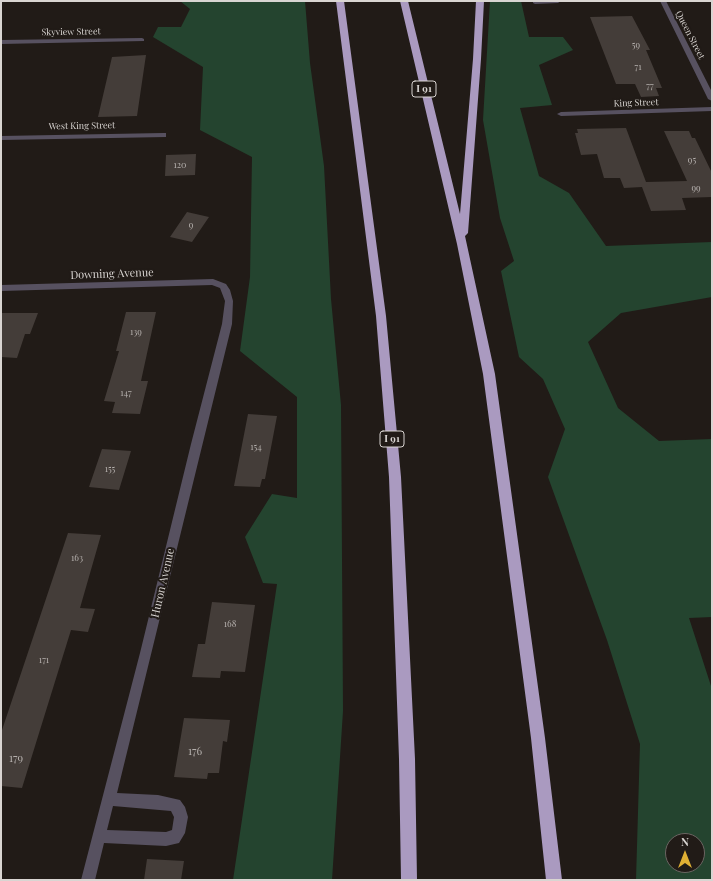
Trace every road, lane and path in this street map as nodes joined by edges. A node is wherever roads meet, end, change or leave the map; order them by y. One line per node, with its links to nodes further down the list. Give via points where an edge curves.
1 (340, 1): 20 (highway, I 91, via 381,316 395,477 407,760)
2 (404, 1): 14 (highway, I 91)
3 (480, 1): 14 (highway)
4 (558, 1): 6 (street)
5 (663, 1): 9 (street, Queen Street)
6 (535, 2)
7 (142, 40): 8 (street, Skyview Street)
8 (1, 42)
9 (712, 98)
10 (712, 109): 11 (street, King Street)
11 (561, 114)
12 (162, 135): 13 (street, West King Street)
13 (1, 138)
14 (462, 244): 21 (highway, I 91, via 489,374 538,738)
15 (223, 286): 16 (street, Downing Avenue, via 213,282 196,282); 17 (street, Huron Avenue, via 229,301 227,324)
16 (1, 288)
17 (108, 799): 18 (street, Huron Avenue); 18 (street, via 175,805 181,817 178,833 174,838 166,839)
18 (99, 836): 19 (street, Huron Avenue)
19 (88, 880)
20 (409, 880)
21 (554, 880)

